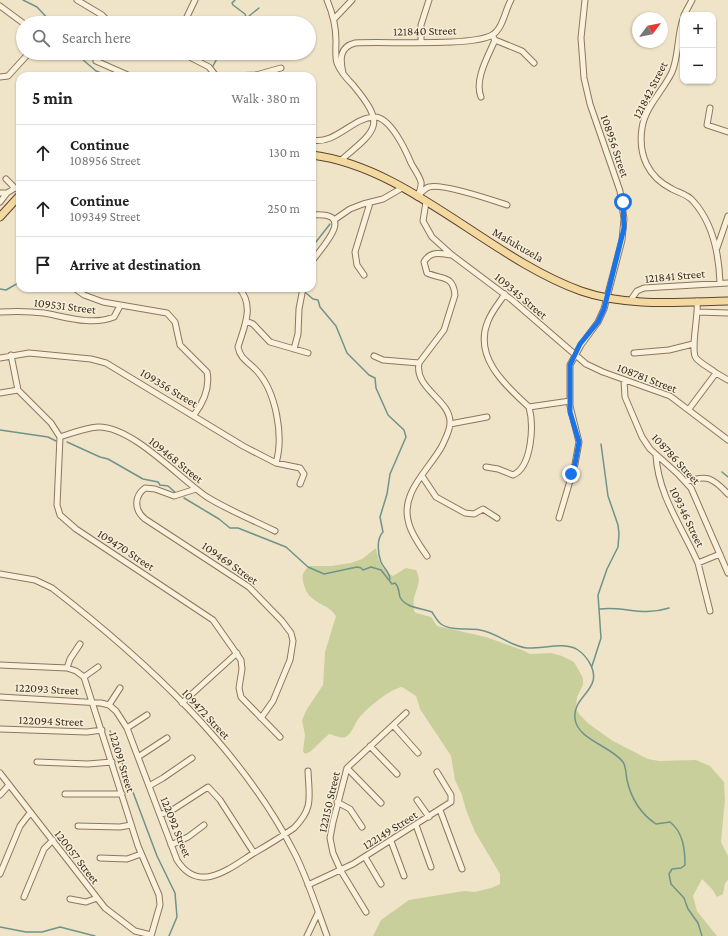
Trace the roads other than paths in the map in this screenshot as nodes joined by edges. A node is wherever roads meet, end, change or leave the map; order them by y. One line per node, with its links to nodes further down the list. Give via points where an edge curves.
1 (77, 0): 11 (street)
2 (195, 0): 12 (street)
3 (327, 0): 14 (street)
4 (352, 0): 14 (street)
5 (429, 0): 17 (street, via 421,25)
6 (511, 0): 16 (street)
7 (585, 0): 61 (street, 108956 Street, via 581,38 584,78 624,210 622,240)
8 (692, 0): 10 (street)
9 (0, 6): 13 (street)
10 (686, 12)
11 (103, 16)
12 (187, 16)
13 (16, 18)
14 (334, 19): 26 (street, via 336,57)
15 (680, 29): 51 (street, 121842 Street, via 677,54 671,73 647,114 642,128 642,151 648,169 655,178 687,196 700,210 709,226)
16 (493, 38): 17 (street, 121840 Street); 21 (street, via 522,51); 28 (street, via 480,82)
17 (420, 42): 26 (street, 121840 Street, via 351,44 341,54)
18 (23, 60): 27 (street, via 8,76)
19 (196, 60): 24 (street)
20 (96, 61): 23 (street)
21 (534, 63)
22 (281, 68): 25 (street)
23 (121, 72)
24 (213, 72)
25 (267, 72)
26 (343, 73): 30 (street, via 369,106)
27 (0, 77)
28 (481, 97)
29 (710, 108): 31 (street, via 707,125)
30 (374, 117): 32 (street, via 351,125 326,140); 34 (street, via 367,138); 41 (street, via 385,122 407,150 421,184)
31 (728, 132)
32 (316, 140)
33 (316, 156): 34 (main road, Mafukuzela)
34 (341, 160): 37 (main road, Mafukuzela)
35 (6, 179): 36 (street)
36 (16, 187)
37 (402, 188): 41 (main road, Mafukuzela); 45 (street, via 383,200)
38 (16, 190): 40 (street)
39 (0, 193): 40 (street)
40 (7, 193): 43 (street)
41 (417, 197): 44 (main road, Mafukuzela); 46 (street, via 426,188 434,187)
42 (16, 199): 49 (main road)
43 (0, 202)
44 (426, 202): 52 (street, 109345 Street, via 423,217 426,228); 61 (main road, Mafukuzela, via 552,278)
45 (370, 203): 50 (street, via 350,209); 54 (street, via 355,252 357,265)
46 (507, 205)
47 (316, 215): 50 (street, via 327,215)
48 (728, 216): 51 (street)
49 (0, 217)
50 (334, 220): 53 (street, via 334,231)
51 (717, 250): 55 (street, 121842 Street)
52 (452, 255): 60 (street, 109345 Street); 78 (street, via 434,254 424,262 427,273 450,281 455,295 444,330)
53 (316, 256)
54 (364, 275)
55 (720, 282): 56 (street, 121841 Street); 62 (street, 121841 Street, via 644,288 637,291)
56 (728, 283)
57 (80, 292): 65 (street)
58 (242, 292): 69 (street, via 248,303)
59 (302, 292): 71 (street)
60 (505, 294): 75 (street, 109345 Street); 85 (street, via 486,328 486,357 511,390)
61 (606, 298): 62 (main road, Mafukuzela); 75 (street, 108956 Street, via 598,322 580,344)
62 (630, 301): 63 (main road, Mafukuzela)
63 (697, 301): 64 (main road, Mafukuzela); 67 (street)
64 (728, 301)
65 (120, 306): 66 (street, 109531 Street, via 114,317 102,320 74,320 29,311); 87 (street, via 163,311 175,322 180,345 207,372 204,397)
66 (0, 312)
67 (698, 312): 68 (street); 70 (street)
68 (728, 313)
69 (246, 320): 71 (street, via 270,342); 93 (street, via 238,347 244,360 259,374 274,403 279,445)
70 (693, 344): 73 (street, via 669,350); 79 (street, via 696,358)
71 (294, 349): 72 (street)
72 (308, 353)
73 (634, 353)
74 (11, 355): 77 (street, 109356 Street); 82 (street); 87 (street, 109356 Street, via 29,353 100,361)
75 (575, 355): 80 (street, 108781 Street, via 596,370); 84 (street, 108956 Street, via 570,370)
76 (374, 356): 78 (street, via 383,360)
77 (0, 358)
78 (419, 363): 89 (street, via 420,377 446,410)
79 (716, 373): 81 (street); 86 (street)
80 (624, 380): 86 (street, 108781 Street, via 663,392); 92 (street, 108786 Street, via 623,391 629,409 645,442)
81 (728, 380)
82 (18, 390): 83 (street); 90 (street, via 51,423)
83 (0, 393)
84 (570, 401): 85 (street); 101 (street, 108956 Street, via 570,412 579,442)
85 (529, 407): 94 (street, via 532,422 531,444 518,471 513,476)
86 (689, 409): 91 (street, 108781 Street)
87 (194, 415): 93 (street, 109356 Street)
88 (487, 417): 89 (street)
89 (450, 424): 95 (street, via 440,449)
90 (60, 437): 98 (street, 109468 Street, via 91,428 116,430 141,444); 110 (street, 109470 Street, via 57,505 63,519 209,616)
91 (728, 440)
92 (656, 455): 96 (street, 108786 Street); 105 (street, 109346 Street, via 660,485)
93 (276, 463): 97 (street, 109356 Street, via 302,469 304,474)
94 (486, 467)
95 (422, 476): 100 (street, via 440,500 465,513 474,514 483,508); 104 (street, via 411,491 407,512 411,531)
96 (686, 482): 99 (street, via 699,477 707,478 716,482); 103 (street, 108786 Street)
97 (300, 484)
98 (196, 489): 102 (street, 109468 Street, via 219,504); 122 (street, 109469 Street, via 174,496 144,488 137,498 138,510 145,519 249,587 288,629 293,641 290,660 273,702)
99 (728, 494)
100 (497, 518)
101 (559, 518)
102 (275, 531)
103 (720, 554): 105 (street, 109346 Street); 106 (street, 108786 Street)
104 (427, 556)
105 (698, 563): 108 (street)
106 (728, 573)
107 (0, 574): 118 (street, 109472 Street, via 35,580 52,588 136,657)
108 (710, 611)
109 (80, 644): 113 (street)
110 (237, 653): 118 (street); 122 (street, 109470 Street, via 242,665 240,694)
111 (0, 665): 113 (street)
112 (98, 667): 114 (street)
113 (67, 668): 114 (street)
114 (84, 677): 117 (street, 122091 Street)
115 (120, 688): 119 (street)
116 (0, 697): 117 (street, 122093 Street)
117 (93, 701): 119 (street); 126 (street, 122091 Street)
118 (182, 703): 157 (street, 109472 Street, via 240,767)
119 (109, 705): 124 (street, 122092 Street)
120 (406, 713): 123 (street, 122150 Street)
121 (146, 715): 124 (street)
122 (261, 718): 127 (street, 109470 Street)
123 (393, 724): 129 (street, 122150 Street); 130 (street)
124 (127, 728): 131 (street, 122092 Street)
125 (0, 729): 126 (street, 122094 Street, via 87,732)
126 (102, 730): 134 (street, 122091 Street)
127 (280, 736)
128 (167, 738): 131 (street)
129 (370, 746): 135 (street, 122150 Street); 139 (street)
130 (418, 753)
131 (138, 757): 141 (street, 122092 Street)
132 (192, 758): 141 (street)
133 (37, 762): 134 (street)
134 (112, 762): 144 (street, 122091 Street)
135 (347, 768): 146 (street, 122150 Street); 147 (street)
136 (308, 771): 157 (street, 122092 Street, via 309,808 303,819)
137 (437, 772): 148 (street, 122149 Street, via 452,798)
138 (0, 773): 140 (street, 120057 Street)
139 (397, 774)
140 (9, 785): 142 (street); 149 (street, 120057 Street)
141 (149, 786): 150 (street, 122092 Street)
142 (0, 794)
143 (65, 794): 144 (street)
144 (122, 794): 152 (street, 122091 Street)
145 (417, 800): 151 (street)
146 (337, 802): 156 (street, via 350,809); 167 (street, 122150 Street, via 330,838)
147 (381, 803)
148 (440, 810): 151 (street, 122149 Street); 166 (street)
149 (30, 812): 158 (street, 120057 Street); 168 (street, via 20,826)
150 (160, 815): 160 (street, 122092 Street); 161 (street, via 208,787 220,800)
151 (429, 817): 154 (street, 122149 Street)
152 (131, 825): 155 (street); 162 (street, 122091 Street)
153 (204, 825): 160 (street)
154 (416, 825): 159 (street, 122149 Street); 165 (street)
155 (78, 826)
156 (362, 827)
157 (284, 835): 161 (street, 122092 Street); 171 (street, 109472 Street, via 296,855)
158 (53, 840): 172 (street, via 44,849); 173 (street, 120057 Street)
159 (391, 841): 164 (street, 122149 Street); 169 (street)
160 (171, 846): 161 (street, 122092 Street, via 183,868 194,875 206,878 223,873)
161 (254, 853)
162 (141, 854): 163 (street, via 127,859); 177 (street, 122091 Street, via 160,901)
163 (100, 858)
164 (365, 858): 167 (street, 122149 Street); 170 (street)
165 (431, 867)
166 (462, 870)
167 (341, 871): 171 (street, 122149 Street); 175 (street, 122150 Street)
168 (0, 874)
169 (404, 876)
170 (381, 884)
171 (308, 885): 176 (street, 109472 Street)
172 (24, 897)
173 (96, 898): 174 (street, via 86,902); 177 (street, 120057 Street, via 135,931)
174 (70, 899)
175 (366, 912)
176 (318, 913): 178 (street); 179 (street, 109472 Street)
177 (151, 936)
178 (307, 936)
179 (327, 936)

